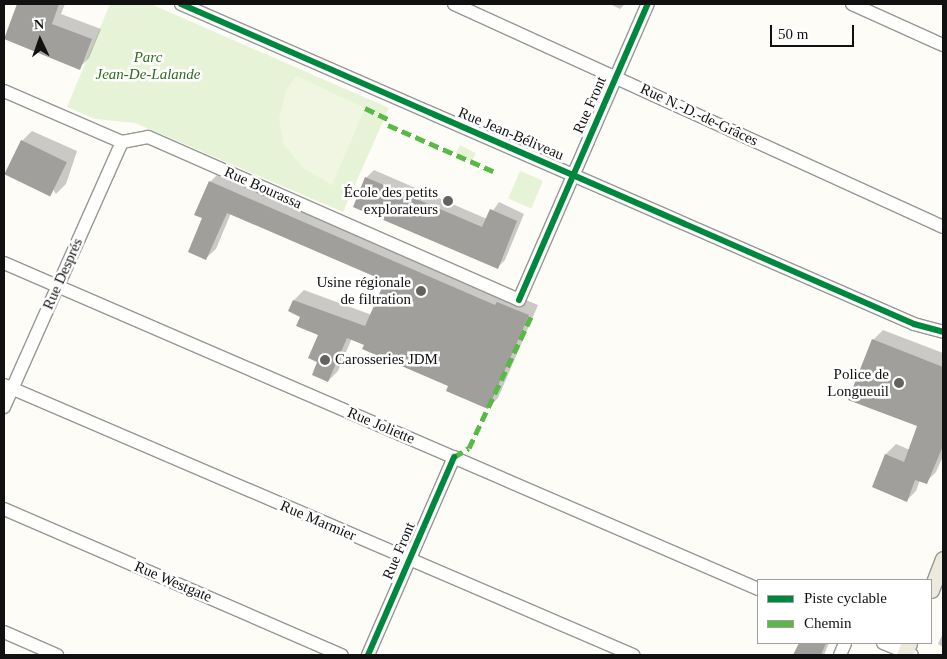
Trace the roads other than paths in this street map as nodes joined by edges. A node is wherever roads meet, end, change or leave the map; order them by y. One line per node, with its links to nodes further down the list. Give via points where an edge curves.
1 (181, 4): 9 (street, Rue Jean-Béliveau)
2 (454, 4): 6 (street, Rue N.-D.-de-Grâces)
3 (648, 4): 6 (street, Rue Front)
4 (852, 4): 5 (street)
5 (943, 45)
6 (616, 77): 9 (street, Rue Front); 10 (street, Rue N.-D.-de-Grâces)
7 (4, 91): 8 (street)
8 (122, 142): 12 (street, Rue Després); 13 (street, Rue Bourassa, via 148,137)
9 (573, 175): 13 (street, Rue Front); 14 (street, Rue Jean-Béliveau, via 914,324)
10 (943, 227)
11 (4, 263): 12 (street, Rue Joliette)
12 (58, 286): 15 (street, Rue Després); 17 (street, Rue Joliette)
13 (519, 300)
14 (943, 332)
15 (8, 387): 16 (street, Rue Després); 20 (street, Rue Marmier)
16 (4, 407)
17 (454, 457): 20 (street, Rue Front); 22 (street, Rue Joliette)
18 (4, 509): 27 (street, Rue Westgate)
19 (943, 559): 21 (main road)
20 (409, 560): 28 (street, Rue Front); 29 (street, Rue Marmier)
21 (932, 587)
22 (757, 589)
23 (4, 632): 26 (street)
24 (886, 644): 25 (street)
25 (908, 651)
26 (57, 655)
27 (342, 655)
28 (368, 655)
29 (633, 655)

